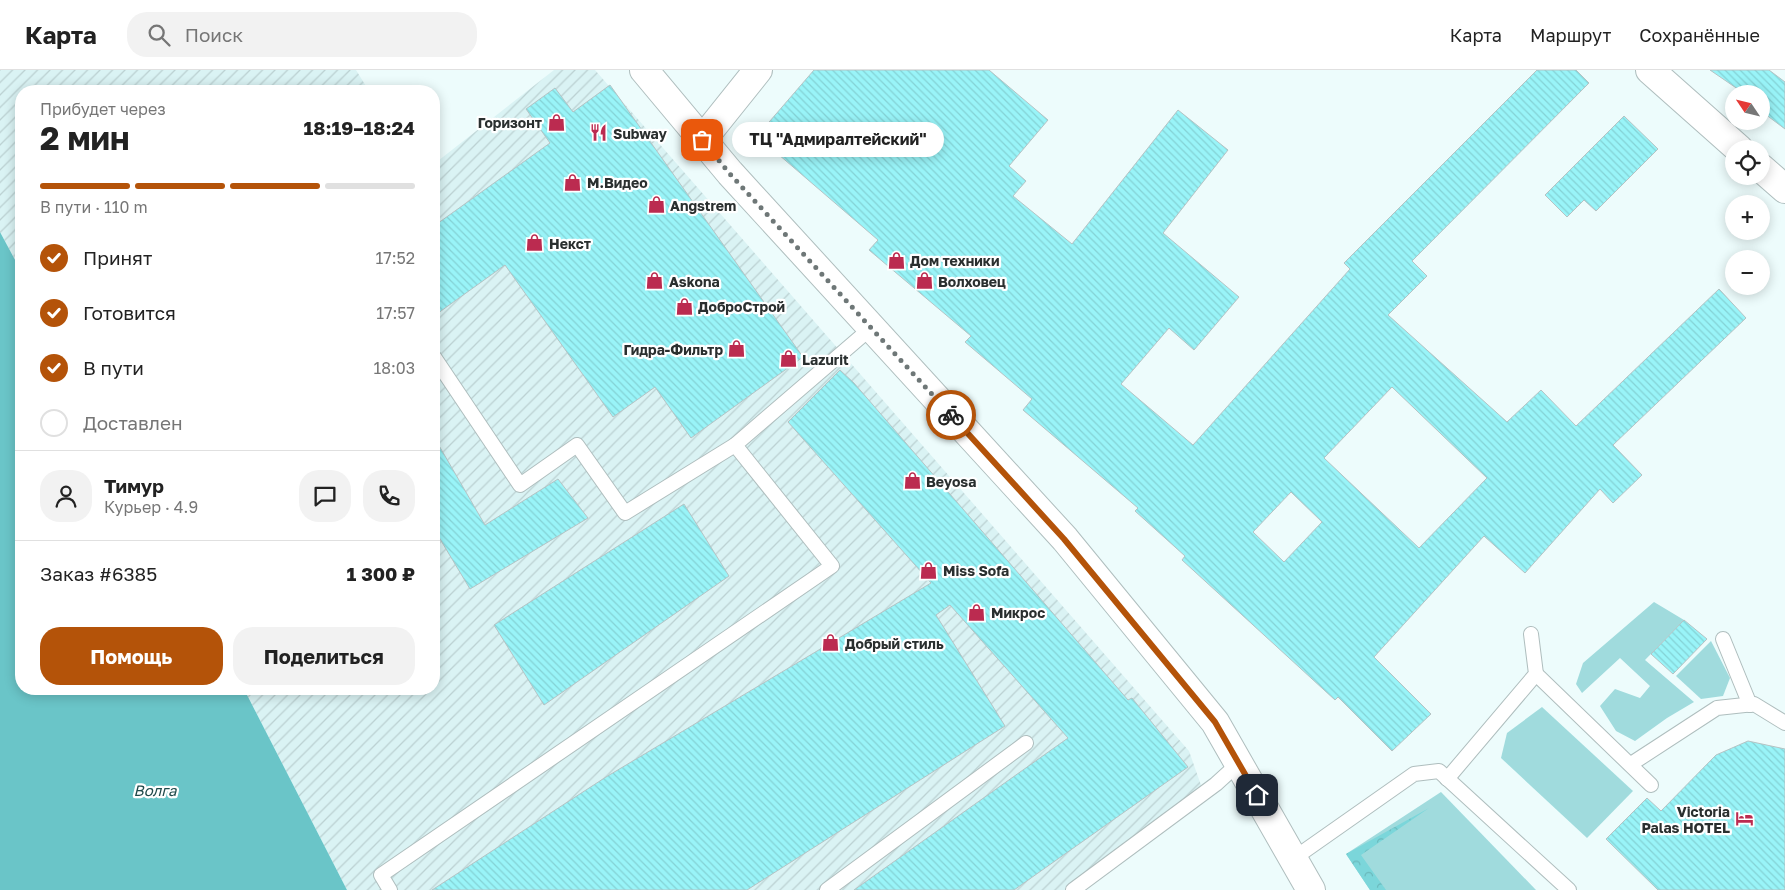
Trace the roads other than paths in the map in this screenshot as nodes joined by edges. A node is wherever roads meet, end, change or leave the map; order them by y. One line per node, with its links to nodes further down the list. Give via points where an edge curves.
1 (644, 70): 4 (main road)
2 (758, 70): 4 (main road)
3 (1650, 70): 5 (main road)
4 (702, 140): 8 (main road)
5 (1729, 140)
6 (1770, 176): 7 (main road)
7 (1785, 189)
8 (872, 328): 10 (lane); 17 (main road, via 1064,539 1215,722)
9 (440, 366): 10 (lane, via 520,485 578,445 625,514)
10 (735, 445): 22 (lane, via 832,566 381,875)
11 (1532, 634): 13 (lane)
12 (1723, 639): 14 (lane)
13 (1536, 674): 18 (lane); 19 (lane)
14 (1750, 704): 15 (lane); 18 (lane, via 1717,708)
15 (1785, 723)
16 (1026, 743): 23 (lane)
17 (1239, 763): 21 (main road); 24 (lane, via 1216,784)
18 (1631, 764): 20 (lane)
19 (1447, 779): 21 (lane, via 1439,770 1414,774); 26 (lane)
20 (1651, 785)
21 (1293, 860): 25 (main road)
22 (390, 890)
23 (827, 890)
24 (1073, 890)
25 (1310, 890)
26 (1569, 890)

